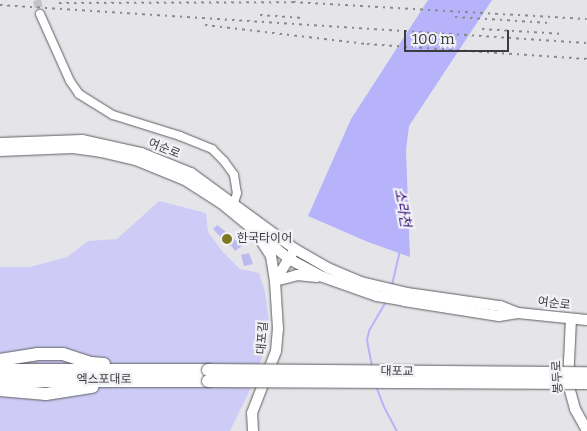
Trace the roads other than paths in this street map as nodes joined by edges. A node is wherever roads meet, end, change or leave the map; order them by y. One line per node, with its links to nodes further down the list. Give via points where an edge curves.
1 (40, 14): 4 (street, via 70,81 80,94 113,115 212,149 234,176 237,192)
2 (0, 143): 4 (street, 여순로, via 82,140 141,152 190,173)
3 (0, 151): 5 (street, 여순로, via 73,148 136,160 185,180)
4 (234, 203): 6 (street, 여순로)
5 (252, 228): 7 (street, 여순로); 10 (street, 대포길, via 270,252)
6 (295, 249): 7 (street); 8 (street, 여순로)
7 (289, 259): 8 (street, 여순로); 10 (street)
8 (308, 263): 9 (street); 11 (street, via 344,275)
9 (323, 278): 10 (street, via 297,275); 11 (street)
10 (275, 281): 22 (street, 대포길, via 276,351 252,413)
11 (378, 292): 12 (street, 여순로, via 499,316 518,313)
12 (571, 319): 13 (street, 여순로); 23 (street, 봉두로, via 568,383 575,409)
13 (587, 320)
14 (0, 360): 18 (highway, via 63,354 91,363)
15 (0, 370): 18 (highway, 엑스포대로)
16 (587, 373): 17 (highway, 대포교, bridge)
17 (208, 375): 18 (highway, 엑스포대로); 20 (highway, 대포교, bridge)
18 (166, 376): 19 (highway, 엑스포대로); 21 (highway, via 46,394)
19 (0, 381)
20 (587, 383)
21 (0, 390)
22 (253, 431)
23 (586, 431)

